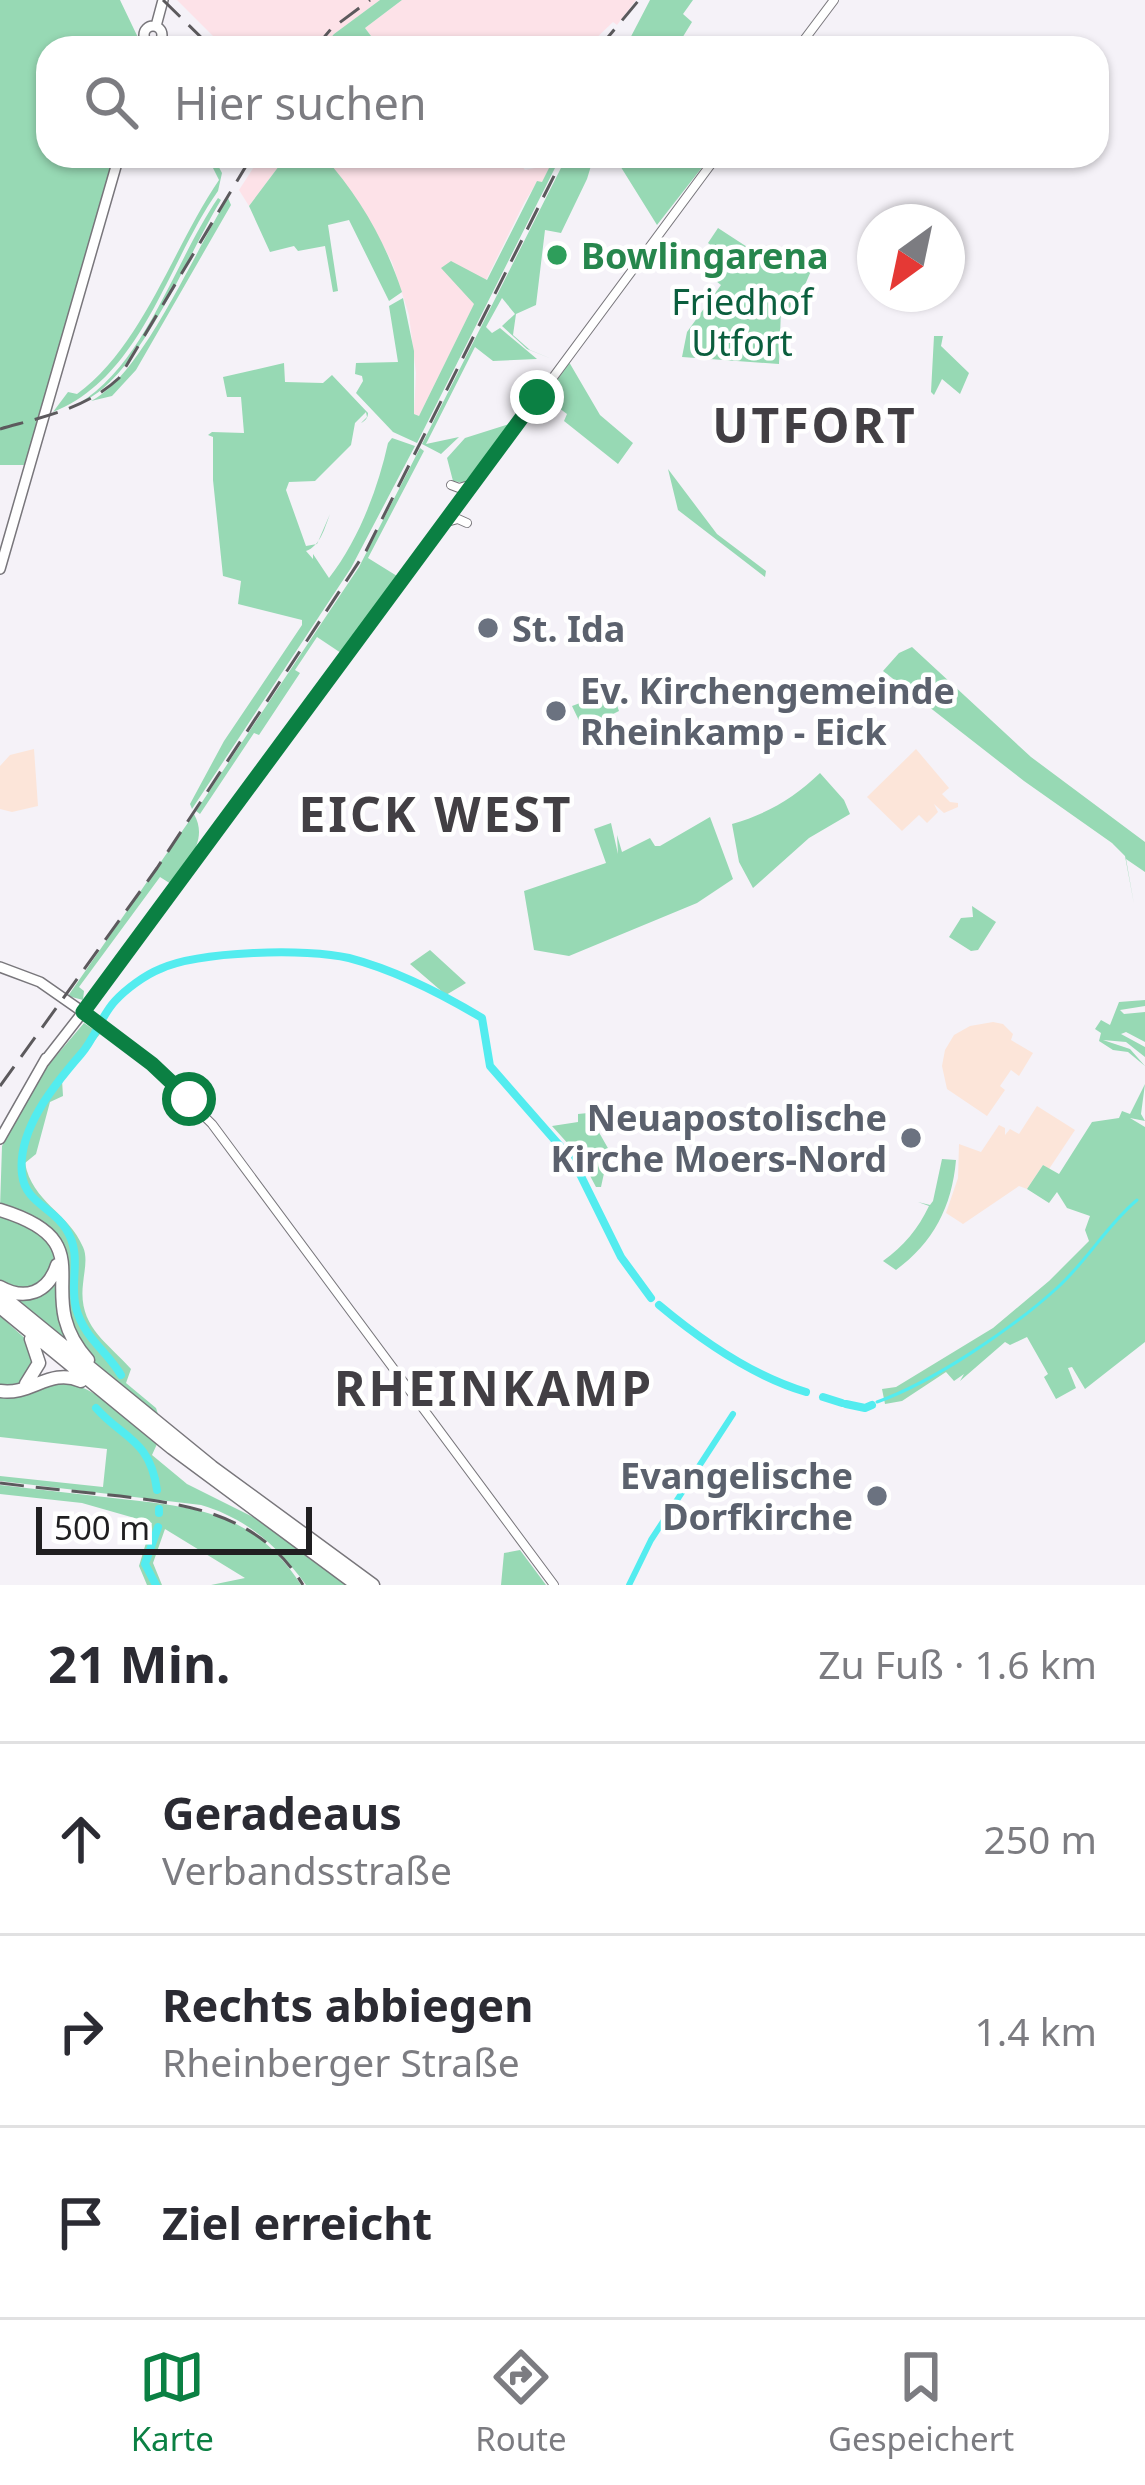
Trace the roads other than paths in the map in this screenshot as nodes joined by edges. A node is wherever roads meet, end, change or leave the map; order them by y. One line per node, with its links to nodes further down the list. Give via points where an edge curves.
1 (163, 0): 3 (main road)
2 (834, 0): 4 (main road)
3 (160, 36)
4 (807, 36)
5 (115, 168): 11 (main road)
6 (708, 168): 7 (main road)
7 (471, 484): 8 (main road); 10 (main road)
8 (451, 485)
9 (467, 523): 10 (main road)
10 (441, 524): 13 (main road)
11 (0, 569)
12 (0, 967): 13 (main road)
13 (81, 1011): 14 (main road); 24 (main road, via 152,1064 212,1124)
14 (0, 1139)
15 (0, 1212): 16 (highway, via 43,1231 58,1257 40,1290); 21 (highway, via 40,1224 56,1239 67,1328)
16 (0, 1290): 21 (highway)
17 (0, 1307): 18 (highway)
18 (19, 1323): 19 (highway, via 37,1348 38,1370 25,1385); 20 (highway)
19 (0, 1389): 20 (highway, via 16,1392 65,1376)
20 (104, 1393): 22 (highway)
21 (122, 1396): 23 (highway)
22 (357, 1585)
23 (374, 1585)
24 (554, 1585)

